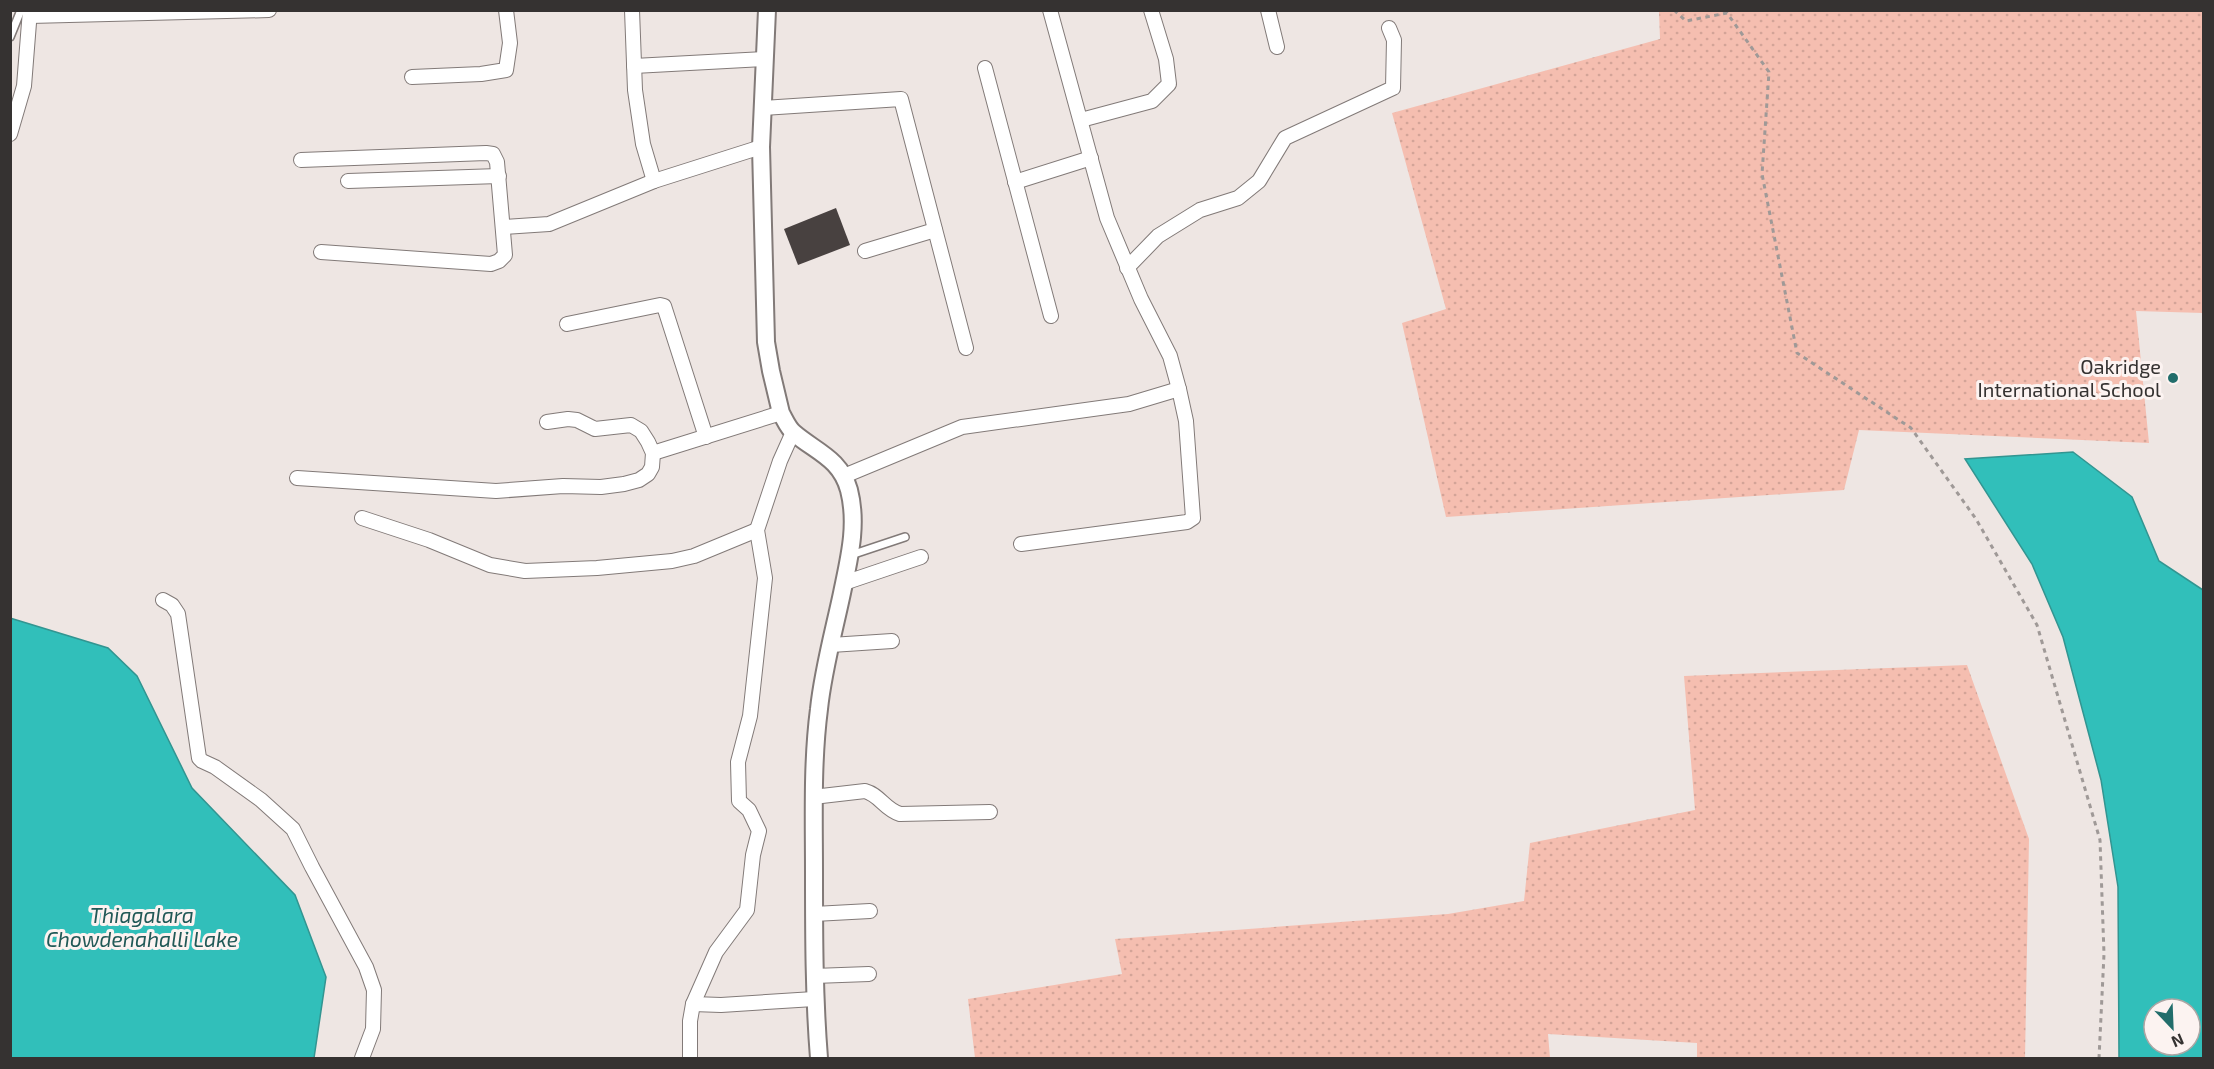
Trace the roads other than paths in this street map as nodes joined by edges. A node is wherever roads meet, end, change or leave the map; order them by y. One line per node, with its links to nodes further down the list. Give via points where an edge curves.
1 (269, 10): 8 (street)
2 (506, 10): 15 (street, via 510,43 506,70)
3 (632, 10): 13 (street)
4 (767, 10): 12 (street)
5 (1050, 10): 17 (street)
6 (1152, 10): 17 (street, via 1167,59 1169,84 1152,101)
7 (1268, 10): 11 (street)
8 (27, 12): 10 (lane); 18 (street, via 24,86)
9 (1389, 28): 30 (street, via 1394,40 1393,88 1285,138 1259,181 1238,198 1200,210 1166,231)
10 (10, 37)
11 (1277, 47)
12 (765, 59): 13 (street); 16 (street)
13 (634, 66): 24 (street, via 643,144)
14 (984, 68): 25 (street)
15 (412, 77)
16 (763, 108): 19 (street); 27 (street, via 901,99)
17 (1081, 120): 20 (street)
18 (10, 134)
19 (761, 147): 24 (street); 35 (street, via 766,342)
20 (1091, 158): 25 (street); 30 (street, via 1107,218)
21 (301, 160): 22 (street, via 486,153 496,157)
22 (499, 176): 23 (street); 26 (street)
23 (348, 181)
24 (654, 181): 26 (street, via 549,224)
25 (1015, 182): 31 (street)
26 (504, 227): 29 (street, via 504,255 491,264)
27 (935, 230): 28 (street); 33 (street)
28 (866, 250)
29 (321, 252)
30 (1127, 268): 34 (street, via 1170,356)
31 (1051, 316)
32 (567, 324): 38 (street, via 664,306)
33 (966, 348)
34 (1179, 389): 40 (street, via 1129,404 962,427); 45 (street, via 1191,468 1191,520)
35 (782, 414): 37 (street); 38 (street)
36 (547, 422): 39 (street, via 577,420 595,429 631,425 641,431)
37 (793, 432): 40 (street, via 829,458); 43 (street)
38 (706, 437): 39 (street)
39 (653, 453): 41 (street, via 652,467 639,480 601,487 496,491)
40 (844, 476): 46 (street, via 853,517)
41 (297, 478)
42 (362, 518): 43 (street, via 490,565 525,571 672,561)
43 (757, 530): 59 (street, via 765,578 750,716 738,762 739,801 749,810 759,831 747,910 716,952)
44 (905, 537): 46 (lane)
45 (1021, 544)
46 (850, 555): 48 (street)
47 (921, 557): 48 (street)
48 (844, 583): 51 (street)
49 (163, 600): 60 (street, via 178,614 199,758 261,800 293,829 366,967 374,990 373,1029)
50 (892, 641): 51 (street)
51 (831, 645): 52 (street, via 819,709)
52 (813, 797): 53 (street, via 865,791 900,814); 55 (street)
53 (990, 812)
54 (870, 911): 55 (street)
55 (814, 914): 57 (street)
56 (869, 974): 57 (street)
57 (814, 976): 58 (street)
58 (814, 999): 59 (street); 62 (street)
59 (693, 1004): 61 (street)
60 (362, 1059)
61 (690, 1059)
62 (819, 1059)

